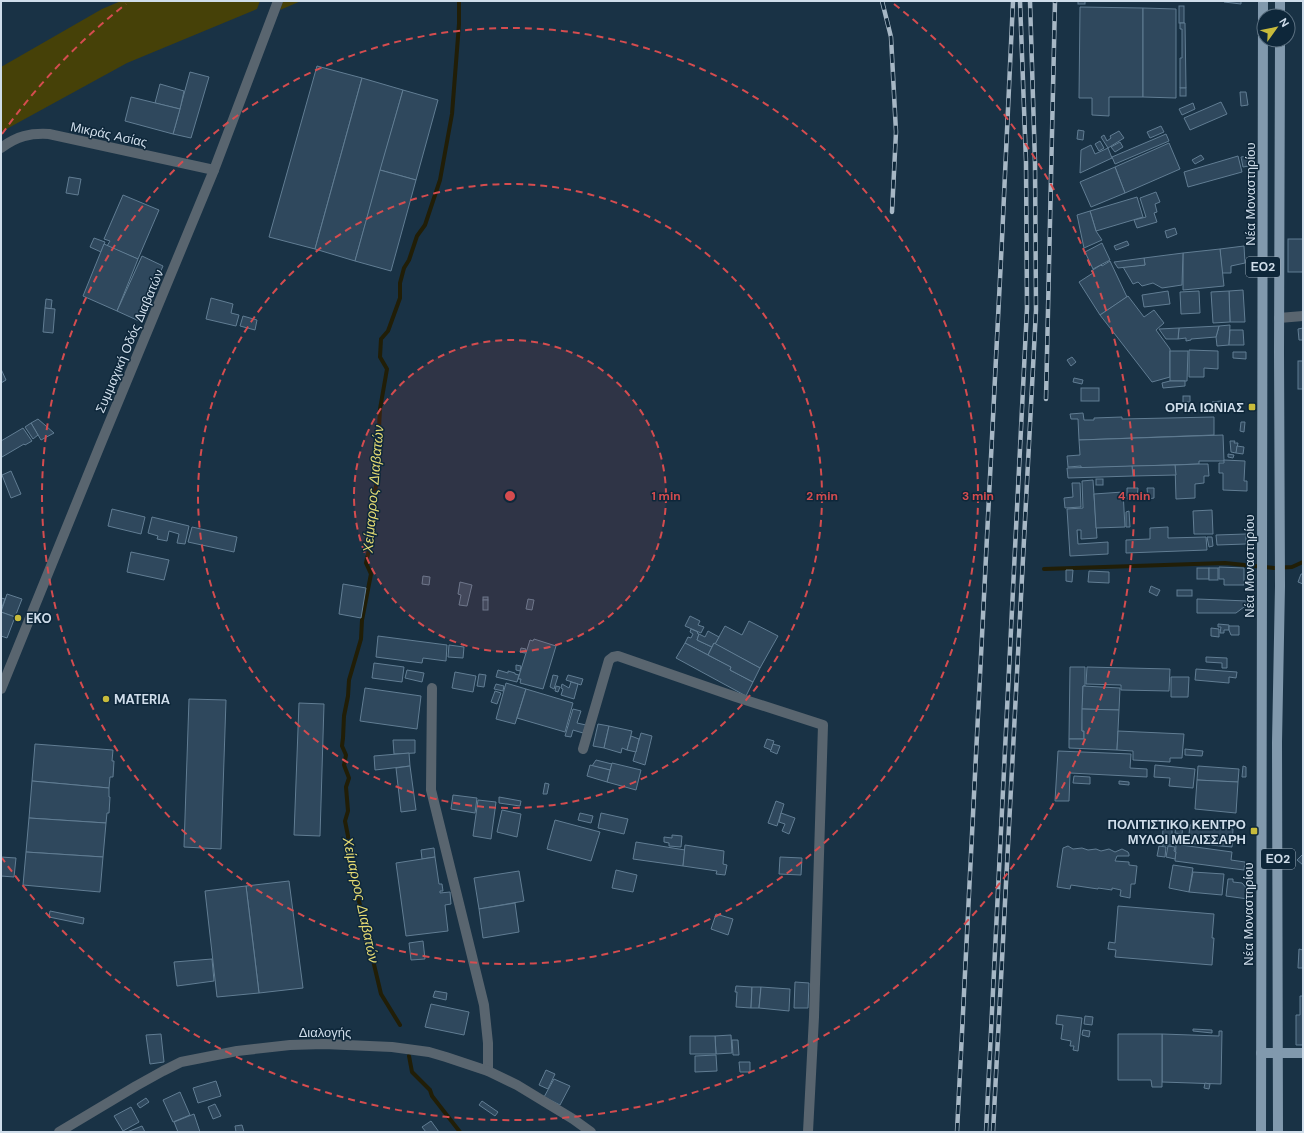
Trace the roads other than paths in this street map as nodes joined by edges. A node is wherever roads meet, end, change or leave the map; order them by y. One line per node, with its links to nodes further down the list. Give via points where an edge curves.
1 (278, 1): 5 (street, Συμμαχική Οδός Διαβατών)
2 (1263, 1): 11 (main road, Νέα Μοναστηρίου / ΕΟ2)
3 (1280, 48): 7 (main road, ΕΟ2)
4 (1, 148): 5 (street, Μικράς Ασίας, via 19,137 34,133 49,134)
5 (214, 170): 9 (street, Συμμαχική Οδός Διαβατών)
6 (1303, 316): 7 (street)
7 (1279, 318): 12 (main road, ΕΟ2)
8 (432, 688): 14 (street, via 430,790 484,1005)
9 (1, 689)
10 (582, 749): 17 (street, via 609,660 618,656 823,725)
11 (1261, 1053): 12 (main road); 18 (main road, Νέα Μοναστηρίου / ΕΟ2)
12 (1278, 1053): 13 (main road); 19 (main road, ΕΟ2)
13 (1303, 1053)
14 (488, 1071): 15 (street, Διαλογής, via 429,1052 392,1047 324,1044 237,1051 181,1062); 16 (street, Διαλογής)
15 (59, 1132)
16 (591, 1132)
17 (808, 1132)
18 (1261, 1132)
19 (1278, 1132)

